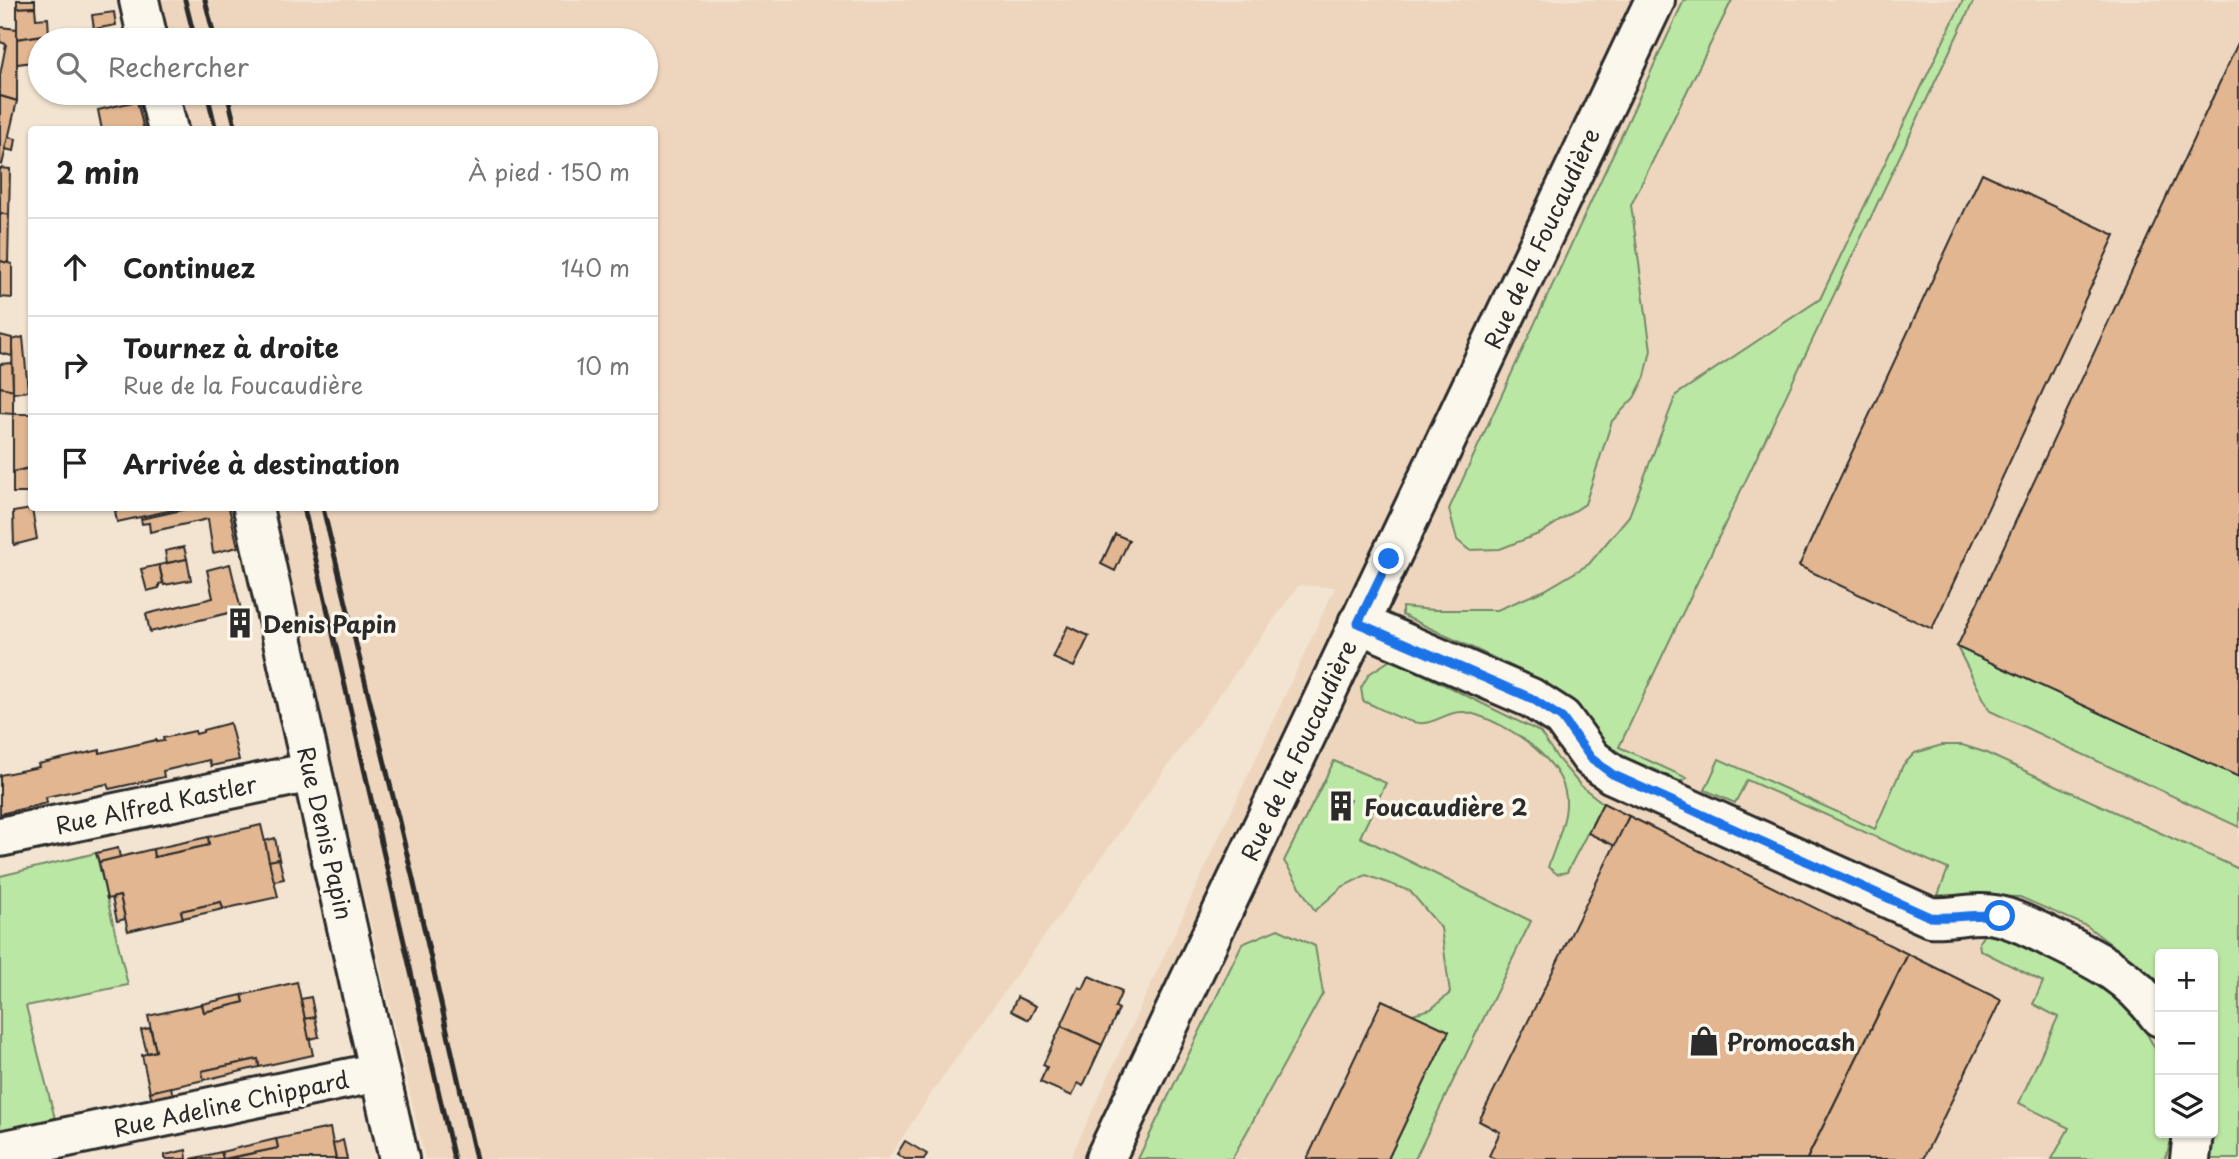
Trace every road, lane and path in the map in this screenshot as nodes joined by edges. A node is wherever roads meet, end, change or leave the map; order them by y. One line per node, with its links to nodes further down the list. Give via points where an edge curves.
1 (139, 0): 3 (street)
2 (1654, 0): 7 (street, Rue de la Foucaudière)
3 (145, 28)
4 (162, 105): 5 (street)
5 (167, 126)
6 (254, 511): 8 (street, Rue Denis Papin)
7 (1358, 623): 10 (street, via 1531,698 1562,718 1591,758 1612,774 1930,917 1982,913 2041,933 2115,970); 15 (street, Rue de la Foucaudière)
8 (312, 772): 9 (street, Rue Alfred Kastler); 11 (street, Rue Denis Papin)
9 (0, 837)
10 (2156, 1012)
11 (379, 1072): 13 (street, Rue Adeline Chippard); 14 (street, Rue Denis Papin)
12 (2192, 1138): 16 (street)
13 (0, 1151)
14 (399, 1159)
15 (1105, 1159)
16 (2190, 1159)

